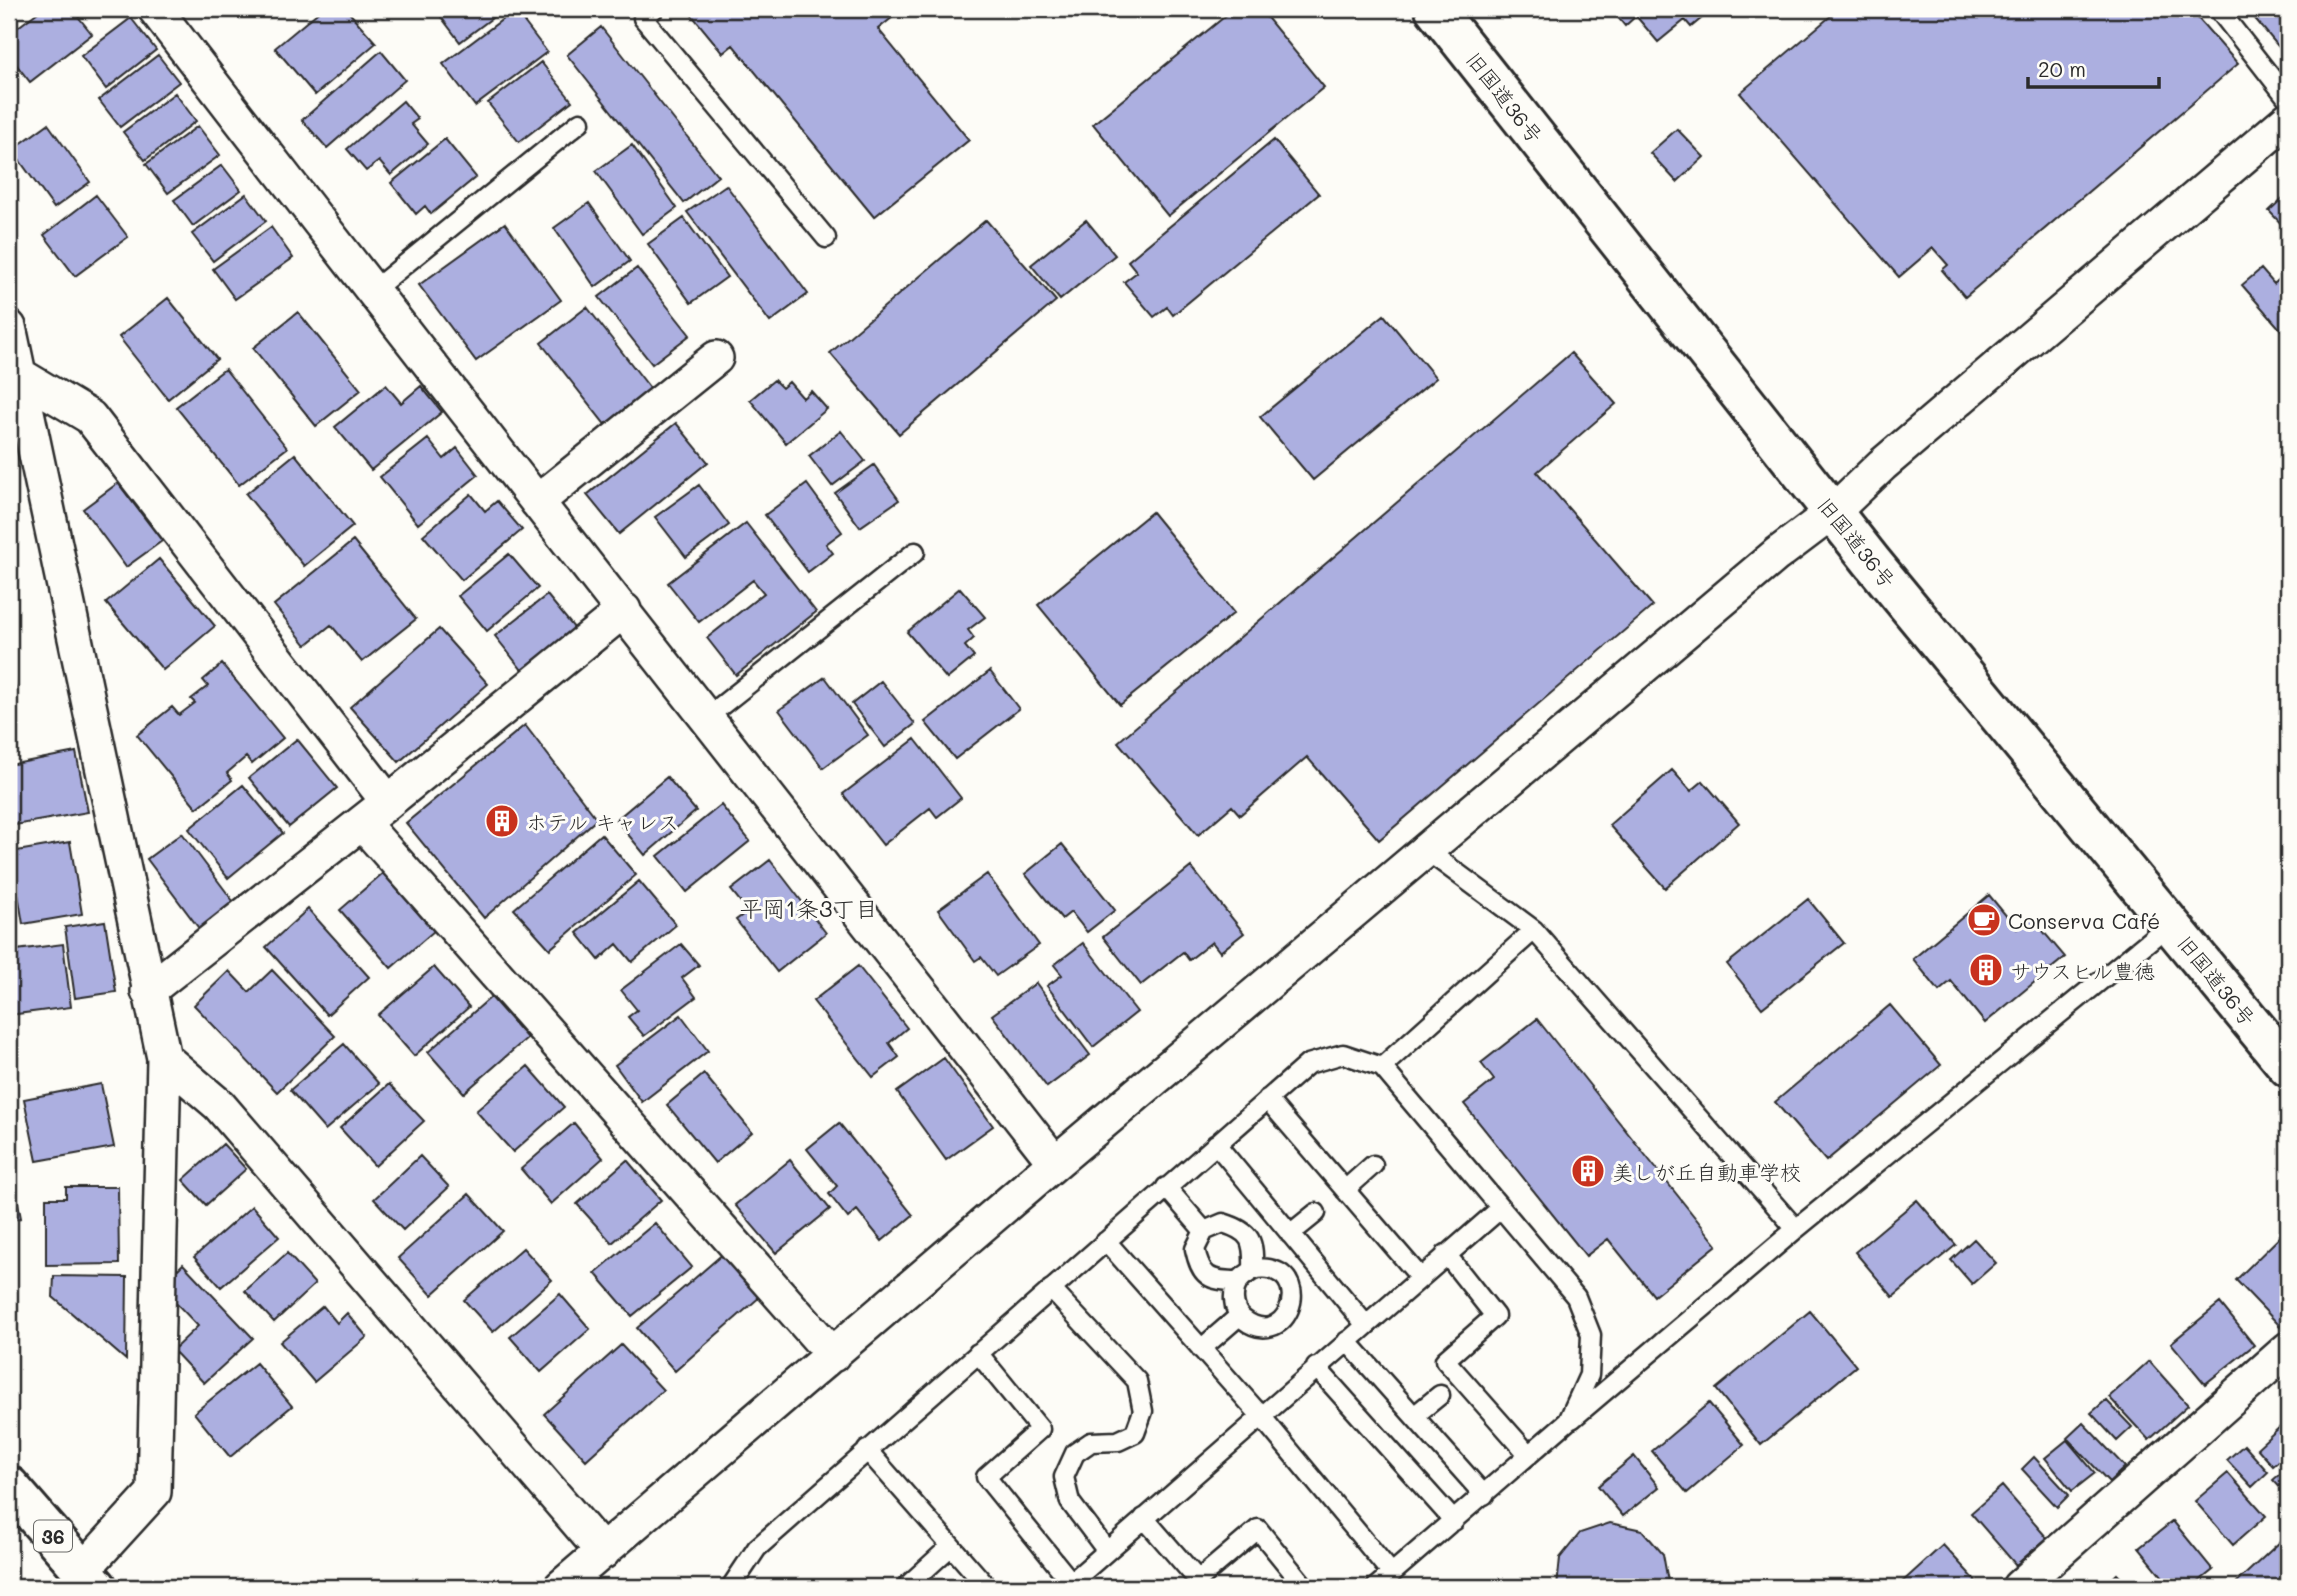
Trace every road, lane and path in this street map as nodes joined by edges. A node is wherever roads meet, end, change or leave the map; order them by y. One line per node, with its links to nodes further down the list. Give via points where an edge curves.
1 (155, 9): 9 (street)
2 (654, 9): 8 (lane, via 643,18)
3 (1435, 9): 14 (main road, 旧国道36号)
4 (2218, 9): 5 (lane)
5 (2288, 99)
6 (2288, 119): 14 (street, via 1882,465)
7 (580, 122): 9 (lane)
8 (826, 238)
9 (371, 292): 13 (street)
10 (9, 327): 12 (street)
11 (716, 358): 13 (street)
12 (18, 374): 18 (street, via 90,417); 23 (street)
13 (537, 502): 16 (street)
14 (1833, 512): 20 (street); 21 (main road, 旧国道36号)
15 (915, 552): 17 (lane)
16 (624, 610): 17 (street); 18 (street)
17 (707, 717): 29 (street)
18 (388, 802): 19 (street)
19 (362, 823): 23 (street); 50 (street)
20 (1426, 850): 22 (lane); 29 (street)
21 (2171, 923): 26 (main road, 旧国道36号); 35 (lane)
22 (1534, 930): 25 (lane); 35 (lane)
23 (148, 991): 24 (street)
24 (164, 1058): 64 (street, via 219,1105); 66 (street, via 154,1492)
25 (1382, 1067): 27 (lane, via 1343,1054 1308,1064); 33 (lane)
26 (2288, 1067)
27 (1267, 1100): 28 (lane); 32 (lane)
28 (1216, 1144): 31 (lane); 37 (lane)
29 (1055, 1163): 50 (street)
30 (1373, 1166): 32 (lane)
31 (1166, 1187): 36 (lane); 38 (lane)
32 (1345, 1190): 41 (lane)
33 (1501, 1208): 39 (lane); 55 (lane, via 1576,1297 1591,1335 1590,1375)
34 (1317, 1213): 37 (lane)
35 (1797, 1229): 55 (lane)
36 (1204, 1231): 40 (lane, via 1223,1223 1243,1229 1254,1246); 42 (lane, via 1195,1249 1199,1269 1216,1282)
37 (1290, 1234): 45 (lane)
38 (1106, 1241): 43 (lane); 47 (lane)
39 (1446, 1254): 41 (lane); 57 (lane, via 1495,1316 1445,1360)
40 (1253, 1270): 42 (lane); 44 (lane, via 1269,1268 1283,1276 1292,1289 1292,1306 1283,1320 1269,1327 1253,1326)
41 (1420, 1277): 45 (lane)
42 (1238, 1282): 44 (lane, via 1233,1299)
43 (1051, 1289): 49 (lane); 63 (lane, via 1137,1381 1143,1410 1135,1433 1118,1441 1091,1442 1075,1453 1064,1476 1070,1502)
44 (1239, 1316): 47 (lane)
45 (1365, 1324): 46 (lane)
46 (1347, 1341): 51 (lane); 54 (lane)
47 (1201, 1349): 53 (lane)
48 (2288, 1349): 74 (street)
49 (978, 1353): 56 (lane); 67 (lane, via 1040,1429 986,1477)
50 (833, 1355): 64 (street)
51 (1317, 1367): 53 (lane); 61 (lane)
52 (1440, 1395): 54 (lane)
53 (1261, 1416): 60 (lane); 65 (lane)
54 (1414, 1416): 59 (lane)
55 (1568, 1421): 57 (lane)
56 (867, 1450): 62 (lane); 69 (lane, via 757,1548)
57 (1529, 1455): 59 (lane)
58 (9, 1486): 66 (main road, 36)
59 (1483, 1495): 61 (lane)
60 (1144, 1518): 63 (lane); 72 (lane, via 1198,1580 1258,1530)
61 (1454, 1521): 65 (lane)
62 (951, 1546): 70 (lane); 71 (lane)
63 (1107, 1551): 67 (lane)
64 (603, 1552): 68 (street)
65 (1392, 1574): 73 (lane)
66 (90, 1579)
67 (1071, 1586)
68 (561, 1587)
69 (731, 1587)
70 (906, 1587)
71 (987, 1587)
72 (1305, 1587)
73 (1376, 1587)
74 (2019, 1587)

